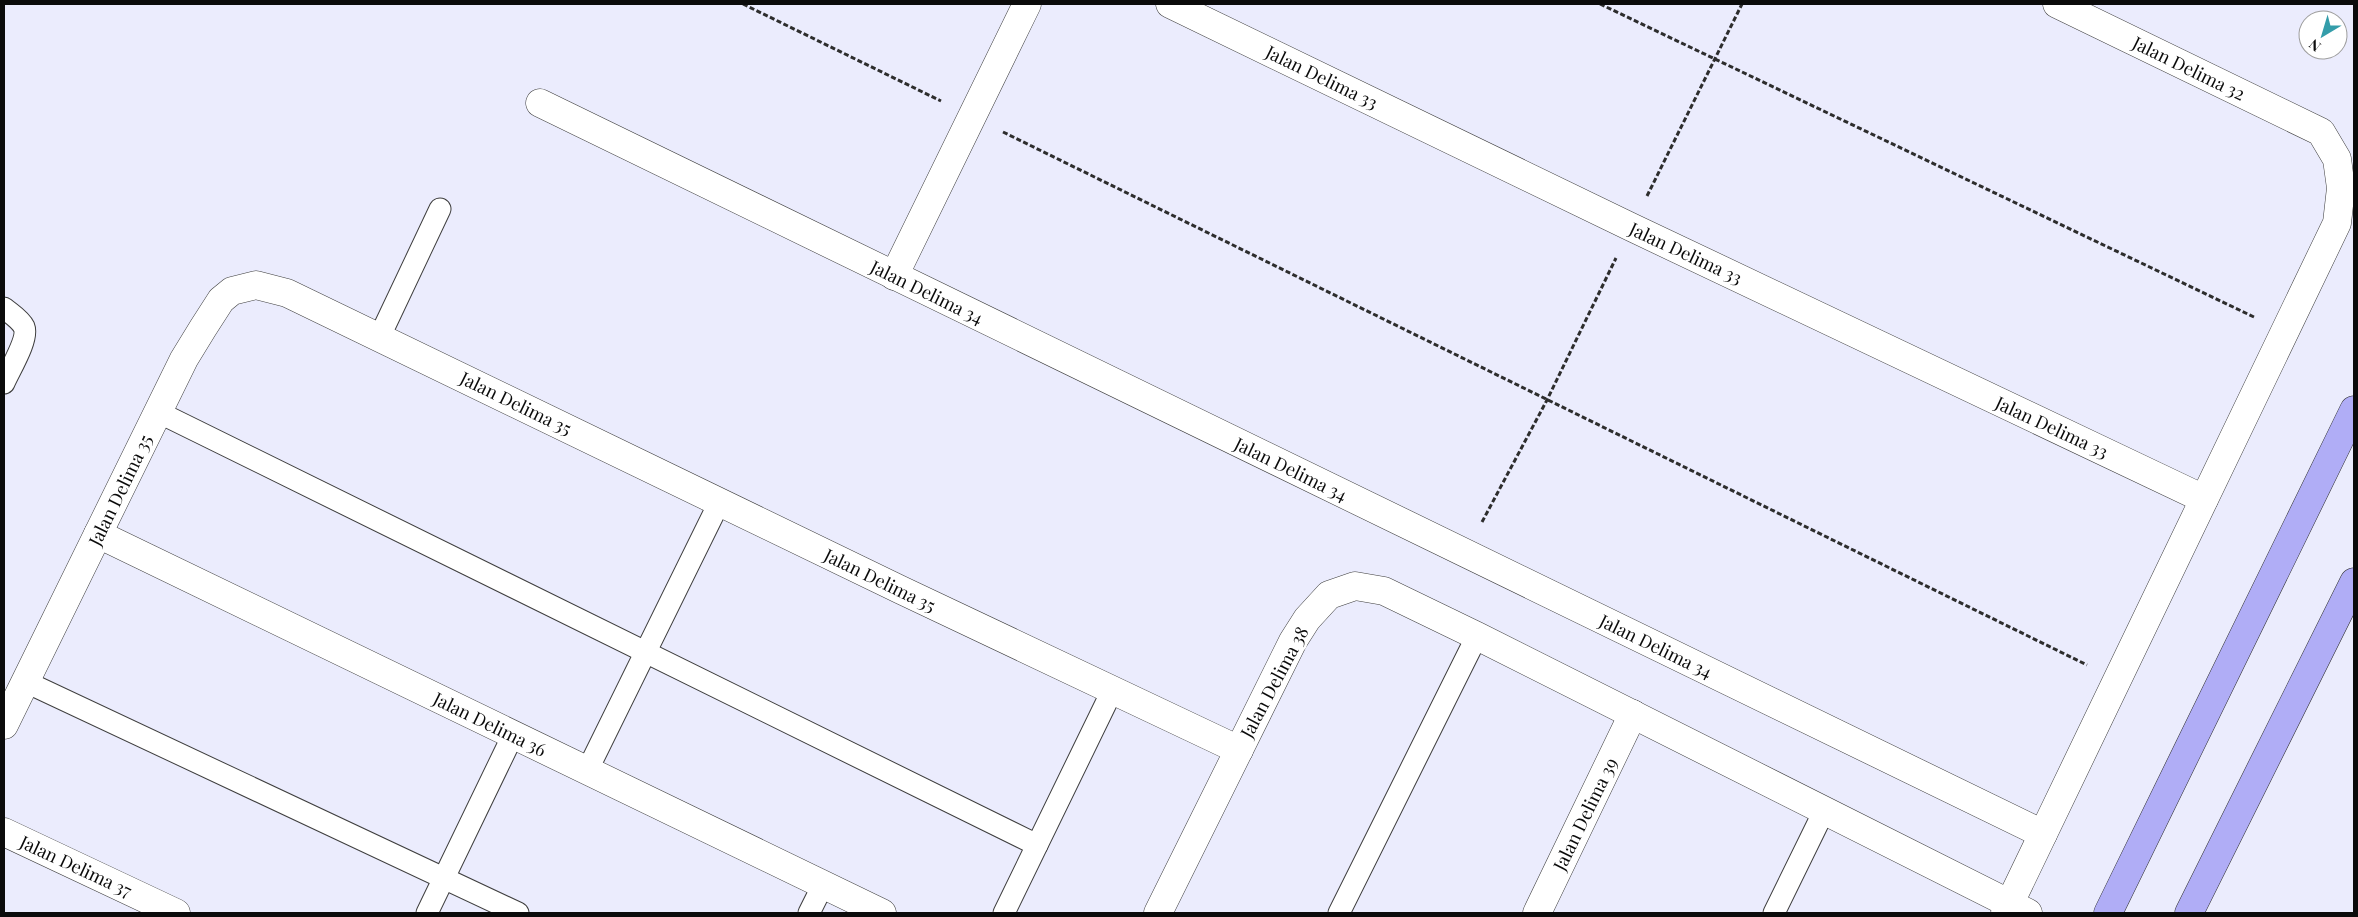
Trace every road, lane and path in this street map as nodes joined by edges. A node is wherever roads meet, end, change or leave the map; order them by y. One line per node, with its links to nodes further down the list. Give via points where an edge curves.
1 (743, 4): 9 (path)
2 (1027, 4): 9 (street)
3 (1170, 4): 11 (street, Jalan Delima 33)
4 (1600, 4): 7 (path)
5 (1742, 4): 7 (path)
6 (2057, 4): 14 (street, Jalan Delima 32, via 2321,132 2337,159 2341,188 2337,223)
7 (1716, 59): 11 (path); 14 (path)
8 (540, 103): 12 (street, Jalan Delima 34)
9 (972, 117): 12 (street); 17 (path)
10 (440, 209): 15 (lane)
11 (1631, 227): 17 (path); 20 (street, Jalan Delima 33)
12 (894, 276): 23 (street, Jalan Delima 34)
13 (4, 308): 16 (lane, via 19,320 25,329 25,338)
14 (2284, 332): 20 (street)
15 (379, 338): 19 (street, Jalan Delima 35, via 287,293 256,285 232,291 221,300 202,328); 21 (street, Jalan Delima 35)
16 (4, 383)
17 (1547, 400): 23 (path); 27 (path)
18 (2354, 410): 52 (street)
19 (158, 412): 22 (street, Jalan Delima 35); 26 (lane)
20 (2204, 498): 27 (street)
21 (720, 501): 26 (lane); 29 (street, Jalan Delima 35)
22 (98, 534): 28 (street, Jalan Delima 35); 32 (street, Jalan Delima 36)
23 (1465, 553): 37 (street, Jalan Delima 34)
24 (2354, 582): 53 (street)
25 (1477, 636): 30 (street, Jalan Delima 38); 33 (street, Jalan Delima 38, via 1384,592 1355,586 1329,595 1307,619 1293,641); 49 (lane)
26 (646, 652): 34 (lane); 38 (lane)
27 (2117, 680): 37 (street)
28 (24, 681): 31 (street, Jalan Delima 35); 39 (lane)
29 (1112, 691): 33 (street, Jalan Delima 35); 38 (lane)
30 (1633, 714): 35 (street, Jalan Delima 38); 50 (street, Jalan Delima 39)
31 (4, 725)
32 (513, 735): 34 (street, Jalan Delima 36); 39 (lane)
33 (1239, 750): 48 (street, Jalan Delima 38)
34 (587, 770): 40 (street, Jalan Delima 36)
35 (1824, 811): 41 (street, Jalan Delima 38); 51 (lane)
36 (4, 832): 42 (street, Jalan Delima 37)
37 (2043, 834): 41 (street)
38 (1038, 845): 47 (lane)
39 (444, 878): 43 (lane); 44 (lane)
40 (822, 885): 45 (lane); 46 (street, Jalan Delima 36)
41 (2014, 910)
42 (176, 913)
43 (427, 913)
44 (518, 913)
45 (809, 913)
46 (882, 913)
47 (1004, 913)
48 (1158, 913)
49 (1339, 913)
50 (1537, 913)
51 (1774, 913)
52 (2108, 913)
53 (2189, 913)

